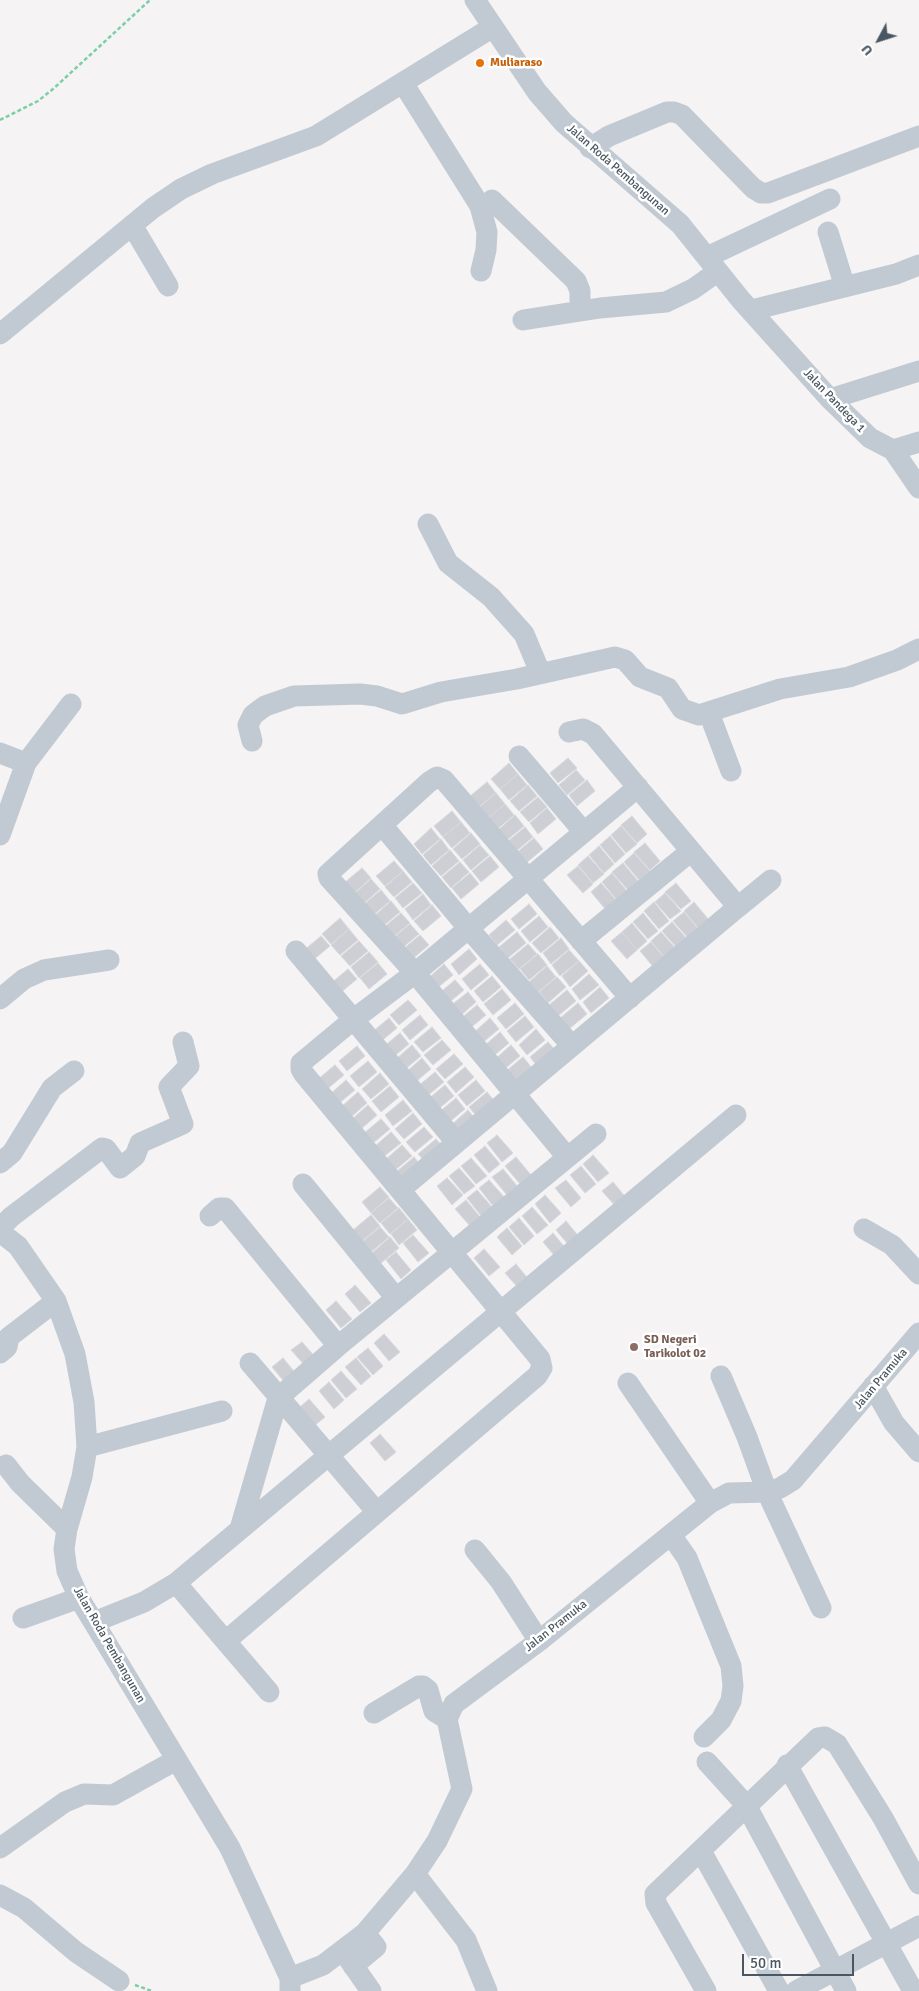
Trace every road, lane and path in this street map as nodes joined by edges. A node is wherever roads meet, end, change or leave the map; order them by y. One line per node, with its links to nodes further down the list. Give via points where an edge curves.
1 (150, 0): 5 (path, via 53,89 38,101)
2 (475, 0): 3 (street, Jalan Roda Pembangunan)
3 (493, 27): 4 (street); 7 (street, Jalan Roda Pembangunan, via 537,92)
4 (404, 83): 10 (street, via 301,143 212,174 181,189); 14 (street, via 480,206 487,232)
5 (0, 120)
6 (919, 136): 7 (street, via 768,193 753,188 682,115 674,112 666,112 609,136)
7 (590, 148): 12 (street, Jalan Roda Pembangunan, via 680,224)
8 (830, 199): 12 (street)
9 (492, 200): 18 (street, via 576,281 580,291)
10 (132, 226): 15 (street); 20 (street)
11 (828, 232): 16 (street)
12 (712, 264): 17 (street, Jalan Roda Pembangunan); 18 (street, via 693,289 671,300)
13 (919, 265): 16 (street)
14 (481, 271)
15 (168, 286)
16 (845, 287): 17 (street)
17 (752, 310): 22 (street, Jalan Pandega 1)
18 (580, 311): 19 (street)
19 (523, 320)
20 (0, 334)
21 (919, 371): 22 (street)
22 (830, 399): 24 (street, Jalan Pandega 1, via 870,438)
23 (919, 442): 24 (street)
24 (893, 450): 25 (street, Jalan Pandega 1)
25 (919, 488)
26 (428, 524): 28 (street, via 448,562 491,597 524,634)
27 (919, 649): 30 (street, via 849,677 780,690)
28 (540, 672): 30 (street, via 621,657 640,677 668,688 682,709 699,715); 32 (street, via 441,692 402,704 360,694 294,696 265,706 253,714 248,725)
29 (71, 704): 35 (street)
30 (709, 713): 36 (street)
31 (569, 732): 37 (street, via 583,729 593,734)
32 (252, 741)
33 (0, 752): 35 (street)
34 (519, 756): 39 (street)
35 (26, 763): 40 (street)
36 (731, 771)
37 (638, 787): 39 (street); 41 (street)
38 (382, 825): 42 (street, via 437,777 444,780); 45 (street); 49 (street, via 329,872 329,878)
39 (583, 831): 42 (street)
40 (0, 835)
41 (691, 851): 44 (street); 46 (street)
42 (528, 880): 45 (street); 46 (street)
43 (771, 880): 44 (street)
44 (738, 907): 50 (street)
45 (469, 929): 49 (street); 54 (street)
46 (581, 941): 50 (street)
47 (296, 951): 52 (street)
48 (109, 960): 51 (street, via 44,970 24,979)
49 (415, 973): 52 (street); 56 (street)
50 (630, 998): 54 (street)
51 (0, 999)
52 (354, 1019): 59 (street); 63 (street, via 305,1059 301,1069)
53 (183, 1042): 66 (street, via 190,1066 169,1087 183,1124 140,1143 136,1156 120,1168 102,1148 25,1206)
54 (572, 1046): 56 (street)
55 (74, 1071): 61 (street, via 52,1088 12,1153)
56 (517, 1093): 59 (street); 60 (street)
57 (736, 1115): 71 (street)
58 (596, 1134): 60 (street)
59 (456, 1142): 63 (street)
60 (567, 1157): 67 (street)
61 (0, 1163)
62 (303, 1184): 69 (street)
63 (400, 1190): 67 (street)
64 (210, 1216): 73 (street, via 219,1208 225,1208)
65 (864, 1229): 68 (street, via 892,1245)
66 (0, 1230): 70 (street, Jalan Roda Pembangunan, via 18,1246)
67 (452, 1253): 69 (street); 71 (street)
68 (919, 1274)
69 (396, 1298): 73 (street)
70 (56, 1301): 74 (street, via 9,1337 8,1347); 81 (street, Jalan Roda Pembangunan, via 75,1354 84,1402)
71 (500, 1313): 83 (street); 87 (street, via 540,1359 542,1368 537,1376)
72 (919, 1333): 78 (street, Jalan Pramuka)
73 (338, 1346): 79 (street)
74 (0, 1354)
75 (250, 1363): 79 (street)
76 (721, 1376): 85 (street)
77 (628, 1383): 86 (street)
78 (874, 1386): 82 (street, via 894,1423); 85 (street, Jalan Pramuka, via 793,1480)
79 (278, 1398): 83 (street); 89 (street)
80 (222, 1411): 81 (street)
81 (87, 1446): 88 (street, Jalan Roda Pembangunan)
82 (919, 1452)
83 (327, 1455): 87 (street); 89 (street)
84 (6, 1465): 88 (street)
85 (767, 1492): 86 (street, Jalan Pramuka, via 729,1493); 94 (street)
86 (710, 1503): 90 (street, Jalan Pramuka)
87 (376, 1511): 97 (street)
88 (67, 1529): 93 (street, Jalan Roda Pembangunan, via 64,1549 67,1571)
89 (240, 1529): 92 (street)
90 (672, 1534): 98 (street, Jalan Pramuka); 102 (street, via 691,1567 731,1666 731,1701 721,1720)
91 (475, 1550): 98 (street, via 501,1582)
92 (176, 1583): 96 (street, via 144,1602); 97 (street)
93 (79, 1598): 95 (street); 96 (street, Jalan Roda Pembangunan)
94 (822, 1608)
95 (23, 1618)
96 (94, 1622): 103 (street, Jalan Roda Pembangunan)
97 (227, 1640): 99 (street)
98 (539, 1641): 101 (street, Jalan Pramuka, via 454,1704)
99 (269, 1692)
100 (374, 1713): 101 (street, via 424,1686 434,1710)
101 (447, 1719): 109 (street, via 462,1788 437,1841)
102 (704, 1737)
103 (176, 1760): 107 (street, via 114,1795 84,1794 64,1802); 117 (street, Jalan Roda Pembangunan, via 230,1848)
104 (707, 1762): 106 (street)
105 (788, 1765): 106 (street); 110 (street, via 818,1738 825,1737 837,1744 884,1818); 113 (street)
106 (746, 1805): 108 (street); 115 (street)
107 (0, 1848)
108 (701, 1851): 120 (street, via 657,1890 654,1899); 121 (street)
109 (415, 1874): 114 (street); 119 (street, via 466,1940)
110 (919, 1884)
111 (0, 1895): 116 (street, via 24,1908 76,1952)
112 (919, 1926): 113 (street)
113 (885, 1943): 115 (street); 124 (street)
114 (348, 1958): 117 (street, via 323,1965); 118 (street)
115 (835, 1971): 122 (street); 123 (street)
116 (120, 1980)
117 (290, 1985)
118 (371, 1991)
119 (487, 1991)
120 (706, 1991)
121 (779, 1991)
122 (796, 1991)
123 (846, 1991)
124 (913, 1991)

